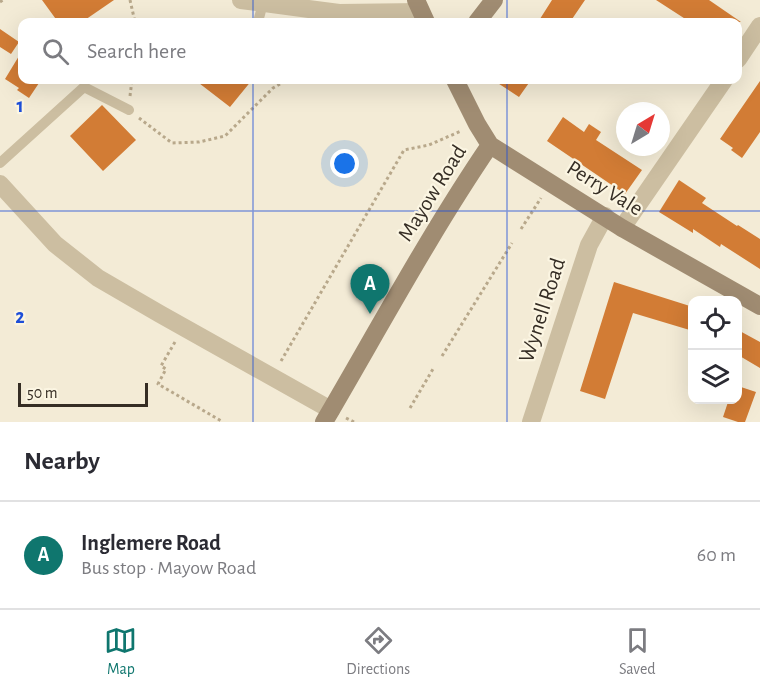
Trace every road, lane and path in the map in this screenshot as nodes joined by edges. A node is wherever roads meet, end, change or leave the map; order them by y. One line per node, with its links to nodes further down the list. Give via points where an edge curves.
1 (130, 0): 6 (path)
2 (241, 0): 4 (street)
3 (494, 0): 8 (main road)
4 (263, 3): 5 (street, via 339,13); 7 (lane)
5 (421, 11)
6 (134, 18)
7 (259, 18)
8 (480, 18)
9 (760, 26): 10 (street)
10 (742, 53)
11 (280, 84): 14 (path, via 225,136 199,142 172,143)
12 (457, 84): 15 (main road, Perry Vale)
13 (721, 84): 21 (street)
14 (129, 110): 17 (lane, via 84,87)
15 (477, 124): 16 (main road, Perry Vale); 28 (path, via 429,145 404,150)
16 (490, 145): 18 (main road, Perry Vale); 30 (main road, Mayow Road)
17 (0, 163)
18 (551, 182): 20 (main road, Perry Vale); 22 (path)
19 (0, 184): 25 (street, via 55,244 98,278)
20 (605, 216): 21 (main road, Perry Vale); 32 (street, Wynell Road, via 589,245)
21 (622, 228): 24 (main road, Perry Vale)
22 (521, 229)
23 (512, 243): 26 (path)
24 (760, 306)
25 (184, 328): 28 (street); 31 (path, via 161,366 166,369 158,384)
26 (442, 356)
27 (433, 369): 29 (path)
28 (272, 377): 30 (street)
29 (410, 408)
30 (328, 416)
31 (223, 422)
32 (531, 422)

